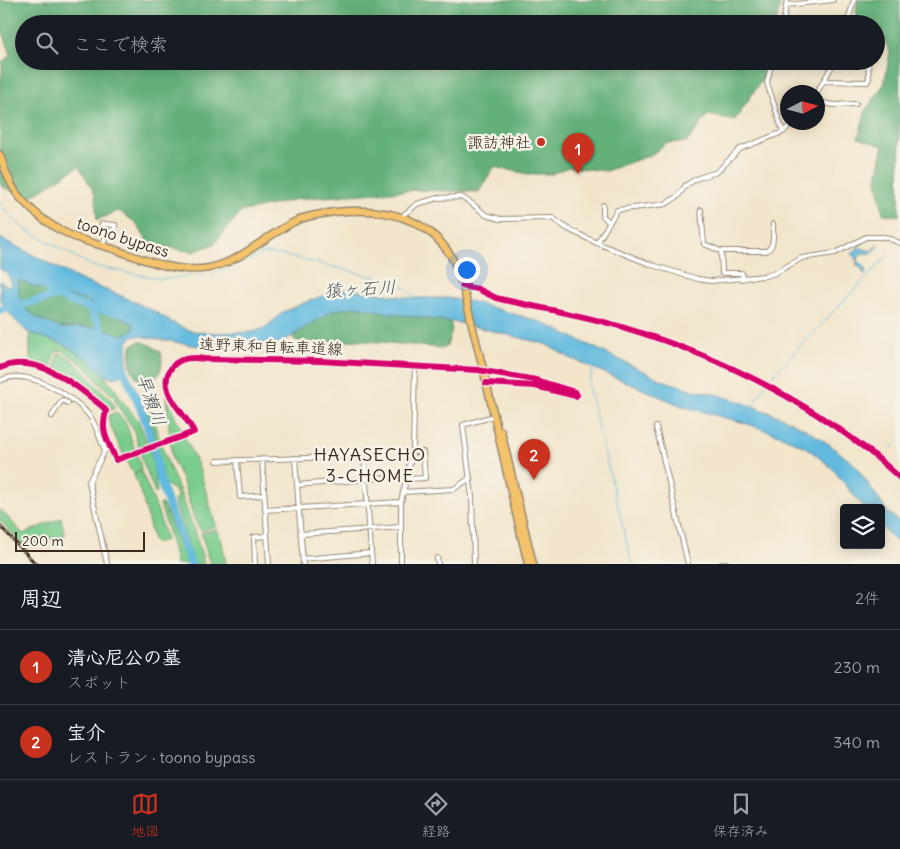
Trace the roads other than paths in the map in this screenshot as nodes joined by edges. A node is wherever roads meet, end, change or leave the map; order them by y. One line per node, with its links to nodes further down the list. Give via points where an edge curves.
1 (787, 0): 4 (street)
2 (833, 0): 4 (street)
3 (854, 0): 6 (street)
4 (787, 6): 5 (street)
5 (785, 15)
6 (850, 15)
7 (770, 70): 14 (street, via 767,83)
8 (830, 70): 10 (street)
9 (868, 70): 10 (street, via 867,82)
10 (824, 81): 11 (street)
11 (821, 85)
12 (825, 103): 13 (street)
13 (856, 104)
14 (783, 132): 19 (street, via 740,150 716,172 686,185 666,204 617,210)
15 (0, 155): 24 (highway, toono bypass, via 21,199 38,214 69,235)
16 (604, 205): 19 (street, via 603,216)
17 (701, 210): 25 (street, via 704,244)
18 (402, 216): 22 (street, via 417,204 438,198 461,197 486,215 500,219 552,218); 24 (highway, toono bypass, via 354,210 300,219 230,262 210,268 175,268); 28 (highway, toono bypass, via 434,236 450,255 457,269)
19 (609, 222): 22 (street)
20 (773, 224): 25 (street, via 770,249)
21 (107, 232): 24 (street)
22 (597, 243): 26 (street, via 698,279)
23 (900, 243): 26 (street, via 886,237 866,237 835,253 802,258 776,273)
24 (104, 246)
25 (722, 251): 26 (street, via 722,273 742,274)
26 (743, 279)
27 (415, 366): 34 (street)
28 (486, 379): 32 (highway, toono bypass); 65 (highway, toono bypass, via 510,463)
29 (0, 381): 57 (street, via 6,377 40,381 75,401 91,418 105,450 89,482)
30 (68, 403): 31 (street, via 62,400)
31 (52, 416)
32 (494, 416): 41 (street, via 463,425); 64 (highway, toono bypass)
33 (656, 427): 66 (street)
34 (412, 452): 40 (street); 40 (street, via 423,452 425,478)
35 (295, 458): 36 (street); 42 (street, via 364,456); 43 (street)
36 (262, 459): 37 (street); 45 (street)
37 (237, 460): 38 (street); 45 (street, via 240,497)
38 (217, 461)
39 (393, 477): 42 (street)
40 (406, 478): 44 (street)
41 (470, 478): 44 (street, via 454,489); 63 (street)
42 (366, 479): 43 (street); 47 (street)
43 (297, 485): 48 (street)
44 (403, 492): 46 (street)
45 (264, 496): 49 (street)
46 (401, 502): 47 (street); 50 (street)
47 (367, 504): 48 (street); 51 (street)
48 (299, 508): 49 (street); 52 (street)
49 (265, 510): 53 (street)
50 (401, 527): 51 (street); 61 (street)
51 (369, 529): 52 (street); 54 (street)
52 (301, 534): 56 (street)
53 (267, 536): 58 (street, via 254,537); 59 (street)
54 (371, 553): 56 (street); 60 (street)
55 (437, 558): 62 (street)
56 (303, 562)
57 (107, 564)
58 (255, 564)
59 (270, 564)
60 (372, 564)
61 (401, 564)
62 (438, 564)
63 (474, 564)
64 (528, 564)
65 (533, 564)
66 (688, 564)

